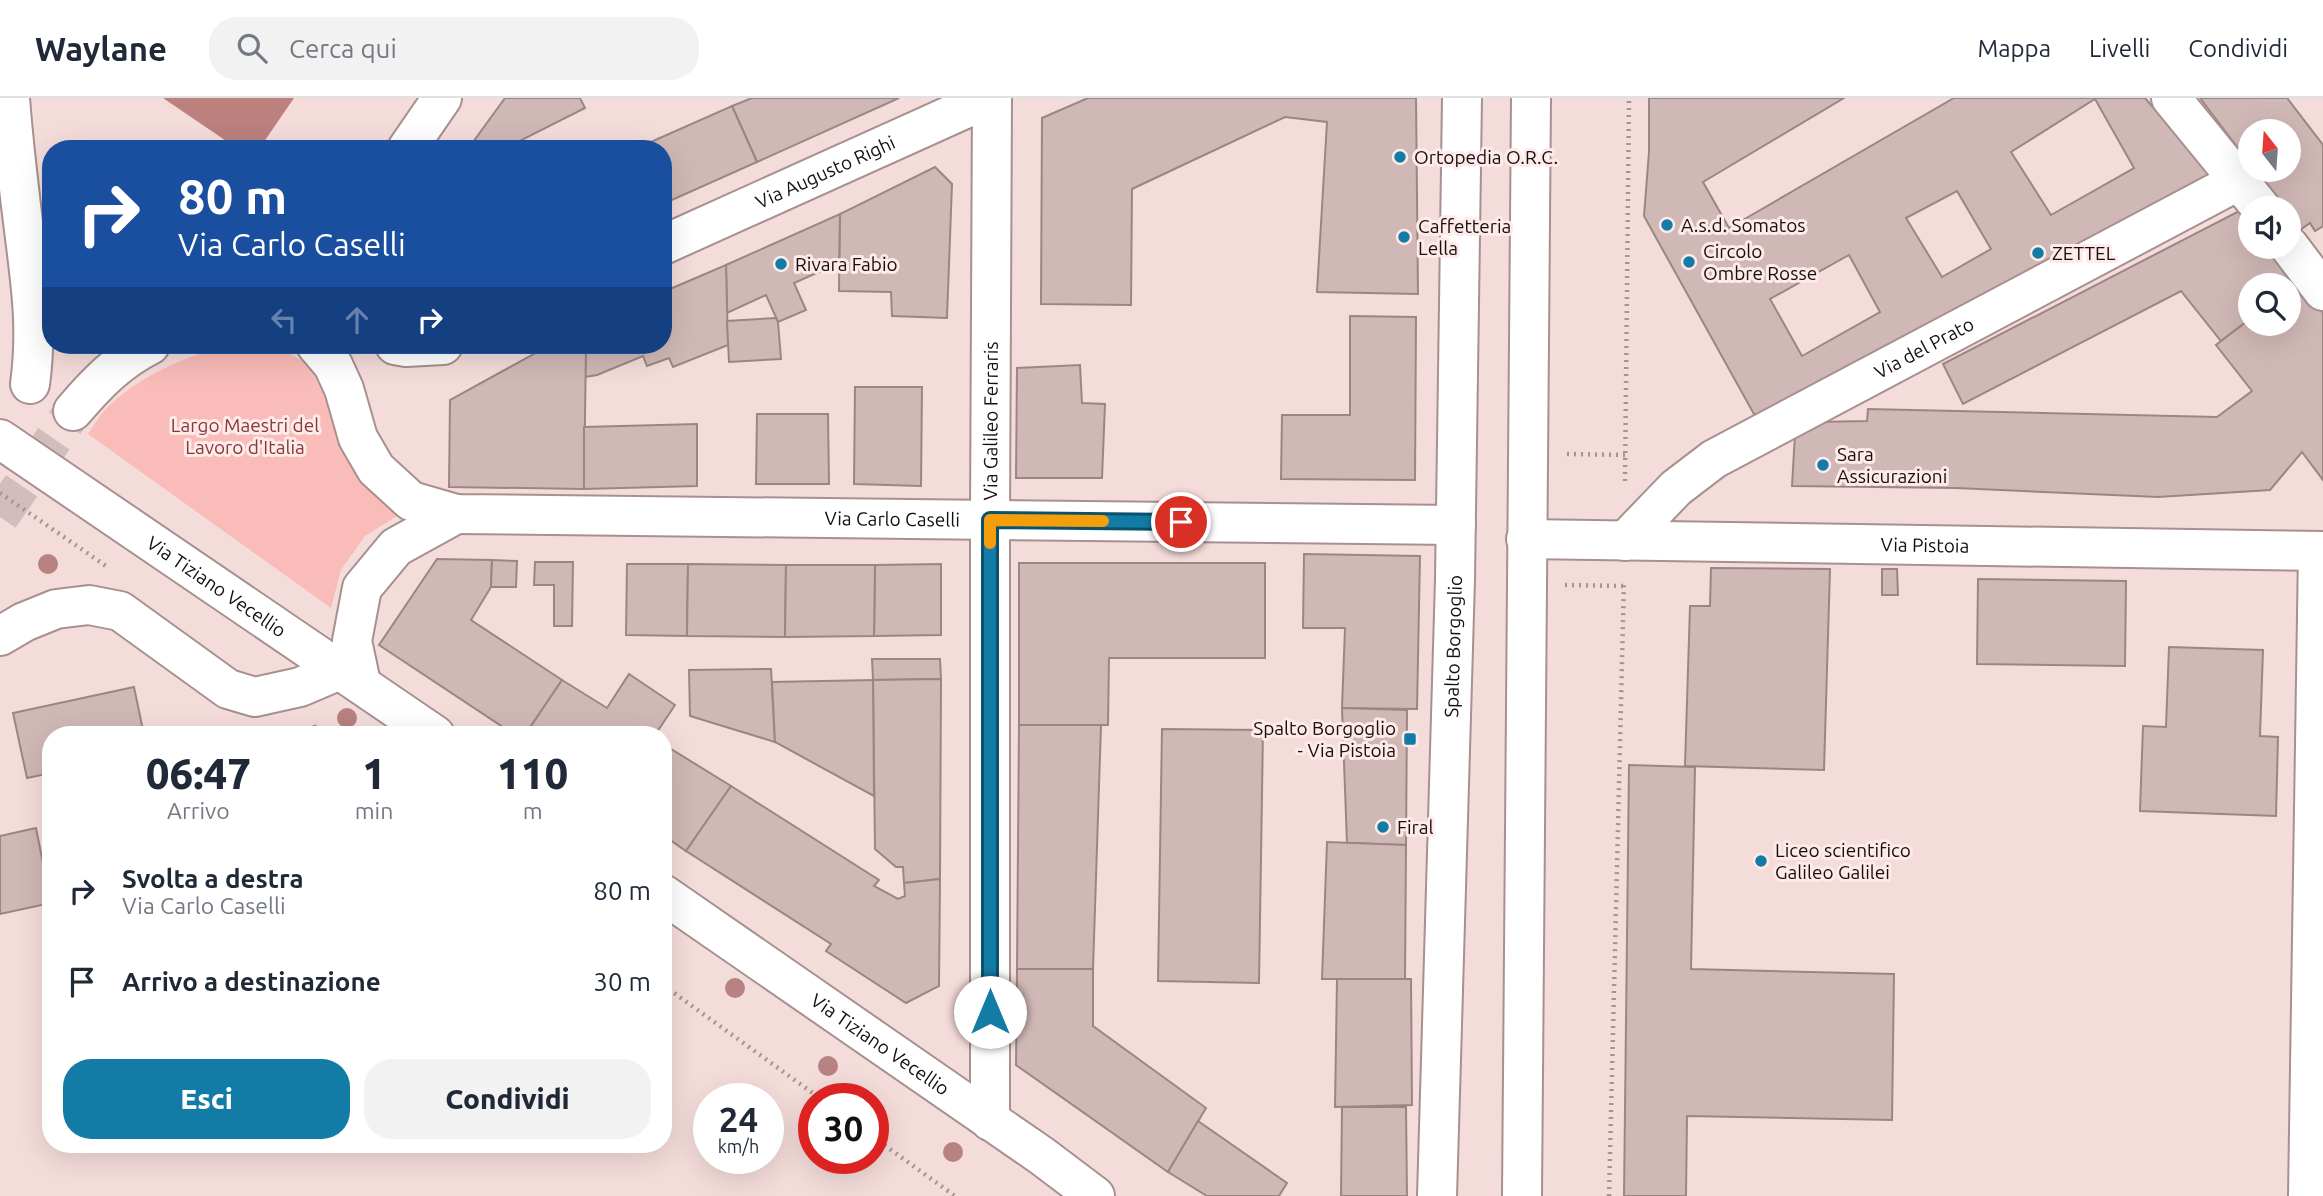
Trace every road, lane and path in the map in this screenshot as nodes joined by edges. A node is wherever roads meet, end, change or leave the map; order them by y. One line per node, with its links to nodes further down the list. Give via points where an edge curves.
1 (10, 98): 11 (street, via 23,224)
2 (442, 98): 8 (street)
3 (991, 98): 10 (street, Via Augusto Righi); 20 (street, Via Galileo Ferraris)
4 (1462, 98): 21 (street, Spalto Borgoglio)
5 (1531, 98): 22 (street)
6 (1629, 98): 18 (path)
7 (2171, 98): 9 (street)
8 (413, 140)
9 (2251, 194): 23 (street, Via del Prato, via 1714,459 1676,488)
10 (672, 241)
11 (42, 293): 14 (street)
12 (132, 354): 15 (street, via 105,375)
13 (324, 354): 19 (street, via 344,388 358,438 376,469 411,501)
14 (30, 384)
15 (73, 411)
16 (0, 439): 28 (street, Via Tiziano Vecellio)
17 (1558, 454): 18 (path)
18 (1625, 455): 23 (path)
19 (456, 514): 20 (street, Via Carlo Caselli); 28 (street, via 396,547 362,587)
20 (990, 520): 21 (street, Via Carlo Caselli); 33 (street, Via Galileo Ferraris)
21 (1456, 525): 37 (street, Spalto Borgoglio)
22 (1526, 539): 23 (street, Via Pistoia); 38 (street)
23 (1625, 541): 24 (street, Via Pistoia); 26 (path)
24 (2321, 551): 40 (street)
25 (1563, 584): 26 (path)
26 (1623, 586): 39 (path)
27 (0, 636): 28 (street, via 56,609 89,605 120,611 228,689 255,697)
28 (350, 676): 29 (street, Via Tiziano Vecellio)
29 (422, 726)
30 (672, 900): 33 (street, Via Tiziano Vecellio)
31 (672, 991): 32 (path)
32 (799, 1083)
33 (990, 1121): 36 (street, Via Tiziano Vecellio)
34 (889, 1149): 35 (path)
35 (955, 1196)
36 (1095, 1196)
37 (1437, 1196)
38 (1521, 1196)
39 (1609, 1196)
40 (2308, 1196)

